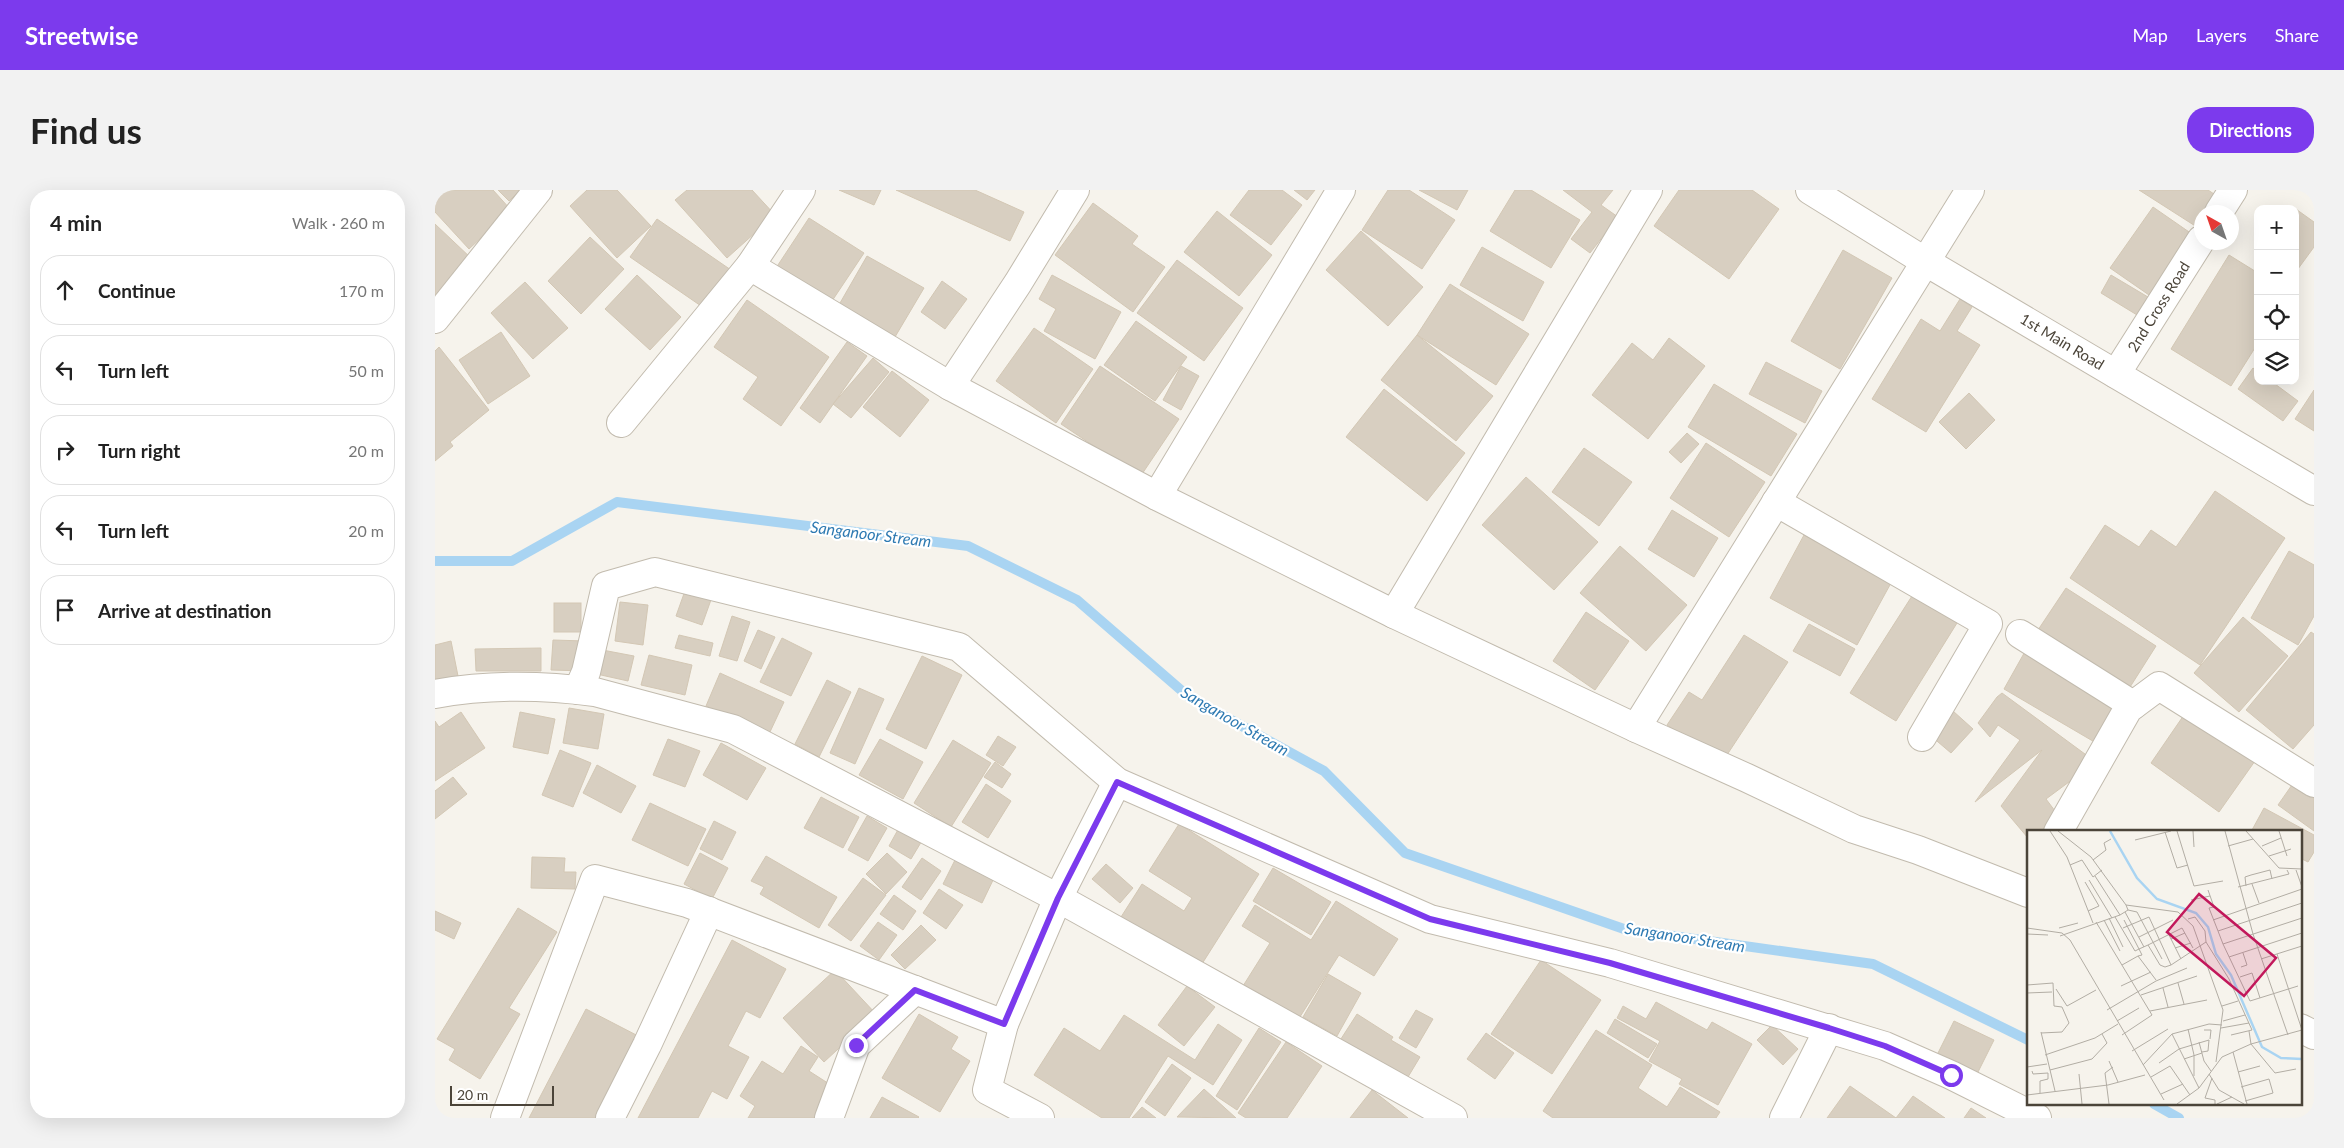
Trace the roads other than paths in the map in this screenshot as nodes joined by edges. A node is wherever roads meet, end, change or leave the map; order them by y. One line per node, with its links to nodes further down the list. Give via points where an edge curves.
1 (538, 190): 13 (street)
2 (801, 190): 12 (street)
3 (1075, 190): 15 (street)
4 (1341, 190): 18 (street)
5 (1648, 190): 20 (street)
6 (1811, 190): 11 (street, 1st Main Road)
7 (1970, 190): 11 (street)
8 (2233, 190): 9 (street)
9 (2223, 205)
10 (2195, 250): 14 (street, 2nd Cross Road)
11 (1926, 262): 14 (street, 1st Main Road); 19 (street)
12 (750, 266): 15 (street); 16 (street)
13 (435, 319)
14 (2116, 374): 17 (street, 1st Main Road)
15 (950, 386): 18 (street)
16 (621, 423)
17 (2314, 491)
18 (1157, 496): 20 (street)
19 (1776, 502): 25 (street); 26 (street, via 1987,624)
20 (1394, 614): 25 (street)
21 (2020, 634): 24 (street)
22 (578, 690): 23 (street, via 517,685); 27 (street, via 586,672 606,586 655,572 959,647); 31 (street, via 733,729)
23 (435, 694)
24 (2133, 705): 28 (street, via 2159,686); 29 (street)
25 (1636, 728): 30 (street, via 1854,830)
26 (1922, 737)
27 (1117, 782): 31 (street); 35 (street, via 1430,919 1610,963)
28 (2314, 783)
29 (2059, 830)
30 (2027, 889)
31 (1058, 898): 34 (street); 42 (street)
32 (709, 911): 33 (street); 38 (street, via 595,879); 39 (street)
33 (915, 990): 34 (street); 40 (street, via 856,1045)
34 (1004, 1024): 41 (street, via 987,1090)
35 (1829, 1028): 43 (street); 44 (street, via 1885,1046 1943,1071)
36 (2301, 1028): 37 (street)
37 (2314, 1035)
38 (505, 1118)
39 (610, 1118)
40 (829, 1118)
41 (1040, 1118)
42 (1453, 1118)
43 (1784, 1118)
44 (2037, 1118)

